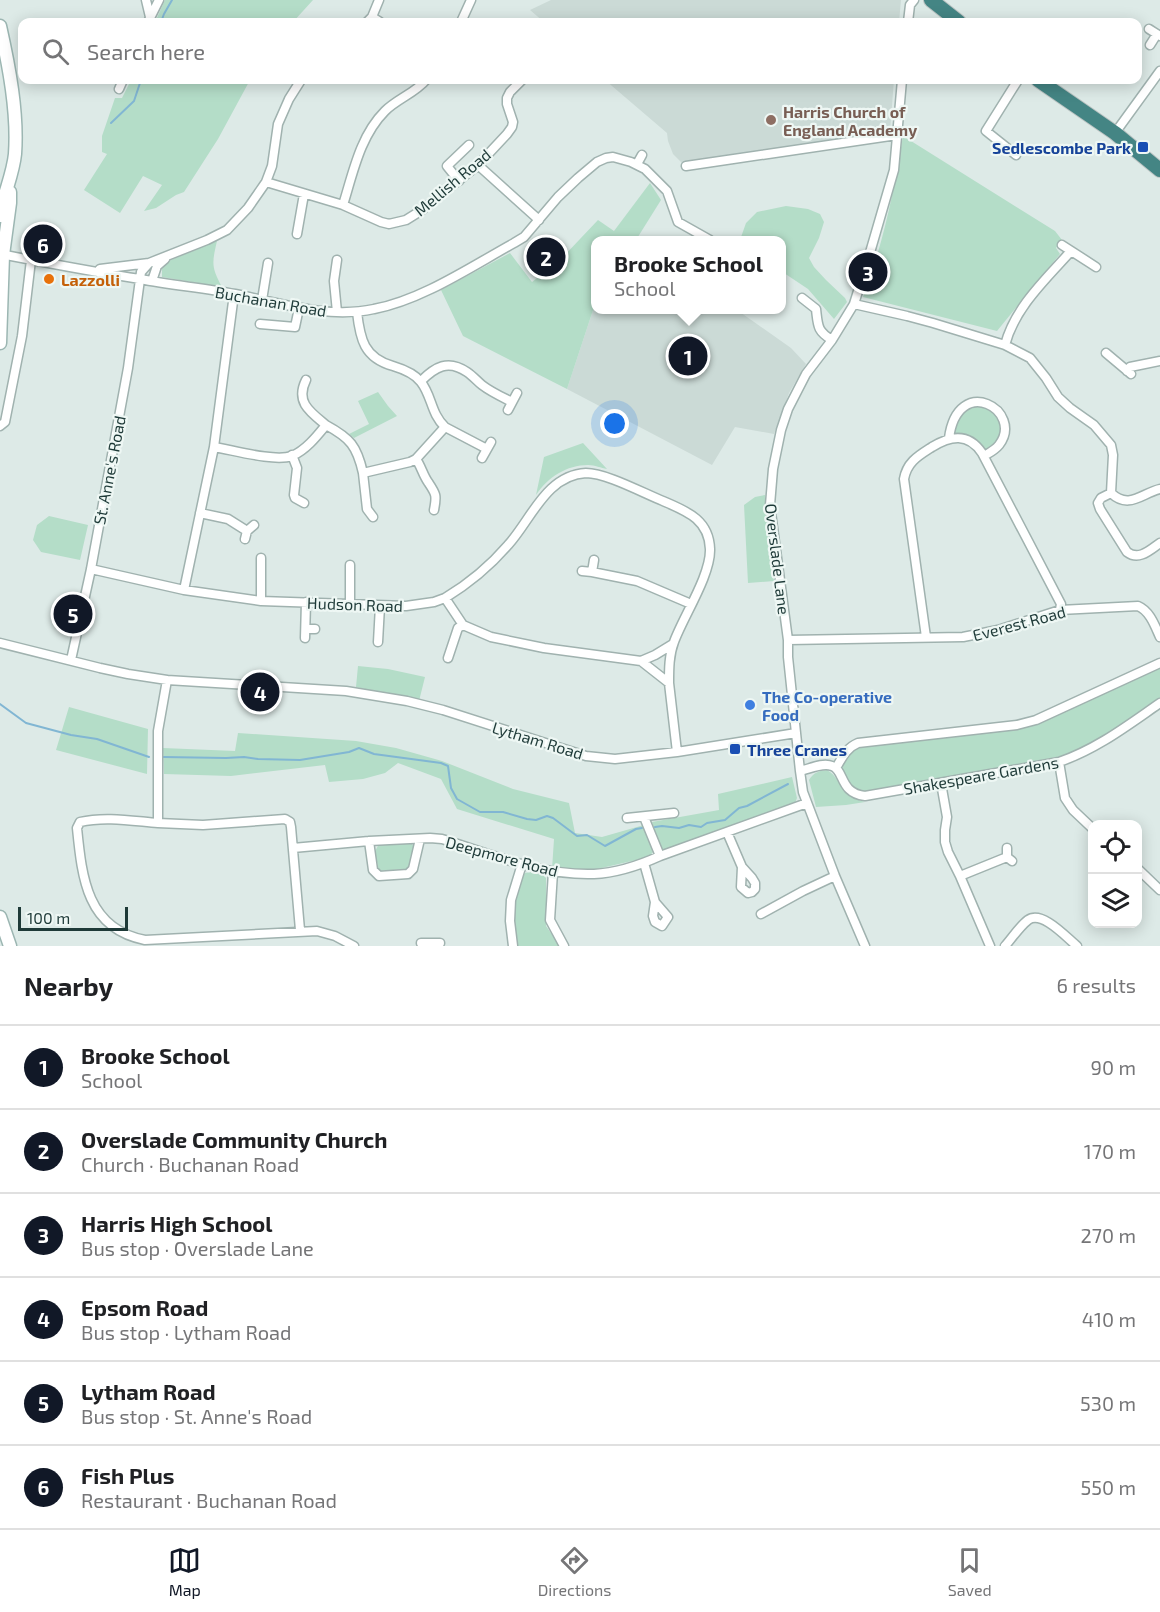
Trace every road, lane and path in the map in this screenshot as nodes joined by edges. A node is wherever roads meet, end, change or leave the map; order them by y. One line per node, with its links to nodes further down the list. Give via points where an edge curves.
1 (146, 0): 7 (street)
2 (159, 0): 8 (street)
3 (379, 0): 9 (street)
4 (471, 0): 10 (street)
5 (914, 0): 11 (street)
6 (931, 0): 12 (highway)
7 (149, 18)
8 (150, 18)
9 (370, 18)
10 (463, 18)
11 (908, 18)
12 (954, 18)
13 (0, 26): 33 (main road, via 14,120 15,154)
14 (1155, 33): 15 (street)
15 (1150, 45)
16 (1160, 71): 25 (street)
17 (121, 84): 24 (street)
18 (298, 84): 34 (street, via 278,124)
19 (421, 84): 36 (street, via 386,110 368,134)
20 (518, 84): 29 (street, Mellish Road, via 507,98 512,127)
21 (902, 84): 26 (street, Overslade Lane)
22 (1015, 84): 28 (street, via 986,131)
23 (1044, 84): 25 (highway)
24 (119, 89)
25 (1115, 134): 31 (highway)
26 (897, 135): 30 (street); 56 (street, Overslade Lane, via 894,170)
27 (469, 145): 32 (street, via 447,165)
28 (1016, 155)
29 (478, 165): 32 (street, Mellish Road); 38 (street)
30 (686, 166)
31 (1160, 170)
32 (459, 181): 36 (street, Mellish Road, via 423,210 396,223 381,222)
33 (9, 182): 37 (main road); 43 (main road)
34 (266, 182): 35 (street, Mellish Road); 44 (street, via 226,230)
35 (304, 194): 36 (street, Mellish Road); 39 (street)
36 (343, 205)
37 (1, 211)
38 (539, 220): 40 (street, Buchanan Road, via 597,162 613,157 640,159 667,191 678,222); 59 (street, Buchanan Road, via 524,237 437,285 387,307)
39 (297, 234)
40 (703, 236)
41 (1062, 245): 42 (street)
42 (1071, 251): 49 (street); 63 (street, via 1021,309)
43 (2, 255): 45 (street, Buchanan Road); 62 (main road)
44 (168, 256): 47 (street); 52 (street, via 157,266)
45 (31, 260): 50 (street, Buchanan Road); 70 (street, via 6,422)
46 (337, 260): 58 (street)
47 (149, 263): 50 (street); 51 (street)
48 (268, 263): 55 (street)
49 (1096, 267)
50 (91, 270): 51 (street, Buchanan Road)
51 (139, 279): 52 (street, Buchanan Road); 92 (street, St. Anne's Road, via 128,368)
52 (152, 281): 53 (street, Buchanan Road)
53 (234, 294): 55 (street, Buchanan Road); 73 (street)
54 (802, 298): 61 (street, via 816,309 818,327)
55 (262, 300): 57 (street, Buchanan Road)
56 (854, 304): 61 (street, Overslade Lane); 63 (street)
57 (299, 308): 58 (street, Buchanan Road); 60 (street, via 295,327)
58 (337, 312): 59 (street, Buchanan Road)
59 (357, 312): 66 (street, via 366,349 387,365)
60 (260, 324)
61 (832, 340): 107 (street, Overslade Lane, via 788,409 773,469 770,505)
62 (0, 342)
63 (1005, 345): 80 (street, via 1030,358 1058,397 1104,436 1113,451)
64 (1106, 353): 65 (street, via 1129,373 1130,367)
65 (1160, 361)
66 (421, 381): 68 (street, via 439,366 447,365 467,372 510,406); 71 (street)
67 (300, 385): 69 (street, via 306,406)
68 (517, 393)
69 (326, 425): 74 (street); 78 (street, via 352,444)
70 (0, 426)
71 (445, 427): 76 (street, via 489,446); 77 (street)
72 (949, 438): 75 (street, via 971,441); 75 (street, via 963,407 976,402 992,406 1002,417 1005,431 1000,444); 105 (street, via 914,459 904,479)
73 (214, 447): 74 (street, via 268,457); 84 (street)
74 (292, 455): 81 (street, via 297,468 292,500)
75 (984, 456): 102 (street, via 1061,604)
76 (482, 458)
77 (416, 459): 78 (street); 82 (street, via 435,492)
78 (363, 473): 83 (street)
79 (1160, 489): 80 (street, via 1135,500 1123,500)
80 (1111, 493): 88 (street, via 1098,503 1127,552 1138,556)
81 (304, 503)
82 (437, 505)
83 (367, 509): 85 (street); 86 (street)
84 (200, 513): 87 (street, via 228,519); 95 (street)
85 (358, 513)
86 (373, 518)
87 (249, 532)
88 (1160, 543)
89 (261, 556): 97 (street)
90 (594, 560): 94 (street)
91 (350, 565): 99 (street)
92 (91, 569): 95 (street, Hudson Road); 112 (street, St. Anne's Road)
93 (582, 571): 94 (street)
94 (592, 572): 100 (street, via 637,581)
95 (184, 590): 97 (street, Hudson Road)
96 (445, 598): 100 (street, Hudson Road, via 470,582 506,547 549,490 587,473 639,491 698,519 708,538 710,555); 101 (street, Hudson Road, via 424,604); 103 (street)
97 (261, 601): 98 (street, Hudson Road)
98 (306, 602): 99 (street, Hudson Road); 104 (street)
99 (350, 603): 101 (street, Hudson Road)
100 (691, 604): 110 (street, Hudson Road)
101 (380, 606): 108 (street)
102 (1060, 610): 105 (street, Everest Road, via 998,630 963,637); 106 (street, Everest Road, via 1143,607)
103 (463, 625): 111 (street, via 458,628); 113 (street, via 491,637 544,648)
104 (308, 632)
105 (926, 637): 107 (street, Everest Road)
106 (1160, 637)
107 (788, 640): 118 (street, Overslade Lane)
108 (378, 642)
109 (0, 643): 112 (street, Lytham Road)
110 (673, 644): 113 (street); 116 (street, Hudson Road)
111 (448, 658)
112 (71, 660): 115 (street, Lytham Road)
113 (641, 661): 116 (street)
114 (1160, 663): 121 (street, via 1036,720 858,743 846,751)
115 (166, 680): 119 (street, Lytham Road, via 346,691 407,701 586,756 615,759); 128 (street, via 158,741)
116 (669, 683): 119 (street)
117 (1160, 703): 120 (street, Shakespeare Gardens, via 1107,740)
118 (796, 733): 119 (street, Lytham Road); 122 (street, Overslade Lane)
119 (676, 752)
120 (1059, 762): 123 (street, Shakespeare Gardens); 129 (street, via 1065,798)
121 (836, 768): 122 (street, via 826,765); 123 (street, Shakespeare Gardens, via 845,785 865,796)
122 (800, 771): 124 (street, Overslade Lane)
123 (941, 783): 142 (street, via 947,817 945,843)
124 (807, 803): 130 (street, Deepmore Road); 141 (street, Overslade Lane)
125 (674, 813): 126 (street)
126 (644, 817): 127 (street); 134 (street)
127 (627, 818)
128 (158, 823): 133 (street, via 202,825 285,819 290,822); 147 (street, via 87,821 80,822 77,828 90,896 103,919 119,932 145,940)
129 (1088, 824)
130 (727, 832): 134 (street, Deepmore Road); 138 (street)
131 (420, 839): 132 (street, Deepmore Road); 132 (street, via 412,871 379,876 373,870); 137 (street, Deepmore Road, via 442,839)
132 (369, 841): 133 (street, Deepmore Road)
133 (293, 848): 147 (street)
134 (660, 856): 136 (street, Deepmore Road)
135 (1008, 856): 142 (street)
136 (644, 863): 139 (street, Deepmore Road, via 594,874); 144 (street)
137 (522, 864): 139 (street, Deepmore Road); 152 (street, via 511,900)
138 (741, 867)
139 (553, 872): 153 (street, via 550,920)
140 (1142, 874): 143 (street)
141 (835, 876): 145 (street); 154 (street, Overslade Lane)
142 (960, 876): 155 (street)
143 (1160, 890)
144 (656, 902)
145 (761, 914)
146 (0, 917): 150 (main road)
147 (300, 930): 151 (street, via 327,932)
148 (421, 943): 149 (street)
149 (434, 944)
150 (10, 946)
151 (354, 946)
152 (513, 946)
153 (564, 946)
154 (865, 946)
155 (990, 946)
156 (1005, 946): 157 (street, via 1028,920 1035,918 1046,920)
157 (1077, 946)

